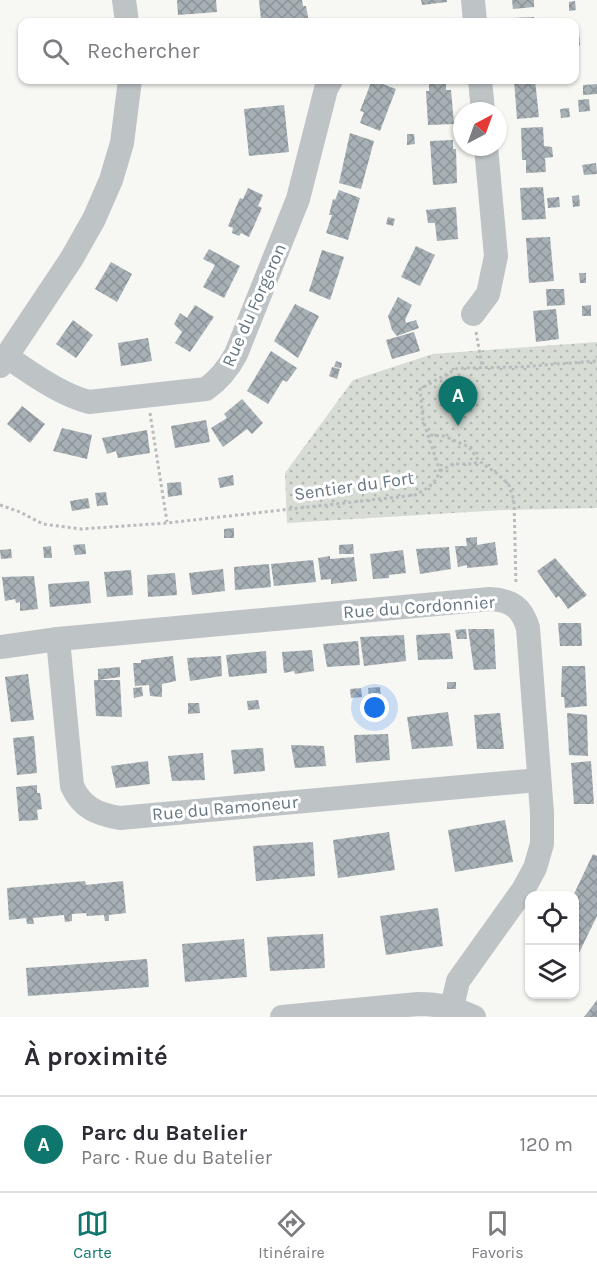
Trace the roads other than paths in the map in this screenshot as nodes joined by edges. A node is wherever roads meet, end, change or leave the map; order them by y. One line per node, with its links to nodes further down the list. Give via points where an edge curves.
1 (124, 0): 3 (street)
2 (473, 0): 4 (street)
3 (126, 18)
4 (475, 18)
5 (129, 84): 11 (street, via 122,143 98,210 72,258)
6 (329, 84): 11 (street, Rue du Forgeron, via 298,199 236,354 228,369 206,389 89,402 73,398)
7 (480, 84): 8 (street)
8 (482, 102)
9 (487, 156): 10 (street, via 496,256 488,294)
10 (473, 314)
11 (3, 361)
12 (58, 639): 13 (street, Rue du Cordonnier); 14 (street, Rue du Ramoneur, via 72,786 77,798 101,815 120,818); 14 (street, Rue du Cordonnier, via 501,599 524,614 528,628)
13 (0, 647)
14 (538, 780): 15 (street, Rue du Cordonnier, via 542,844 535,868 458,981)
15 (452, 1007): 16 (street, via 418,1004); 17 (street)
16 (282, 1017)
17 (474, 1017)

